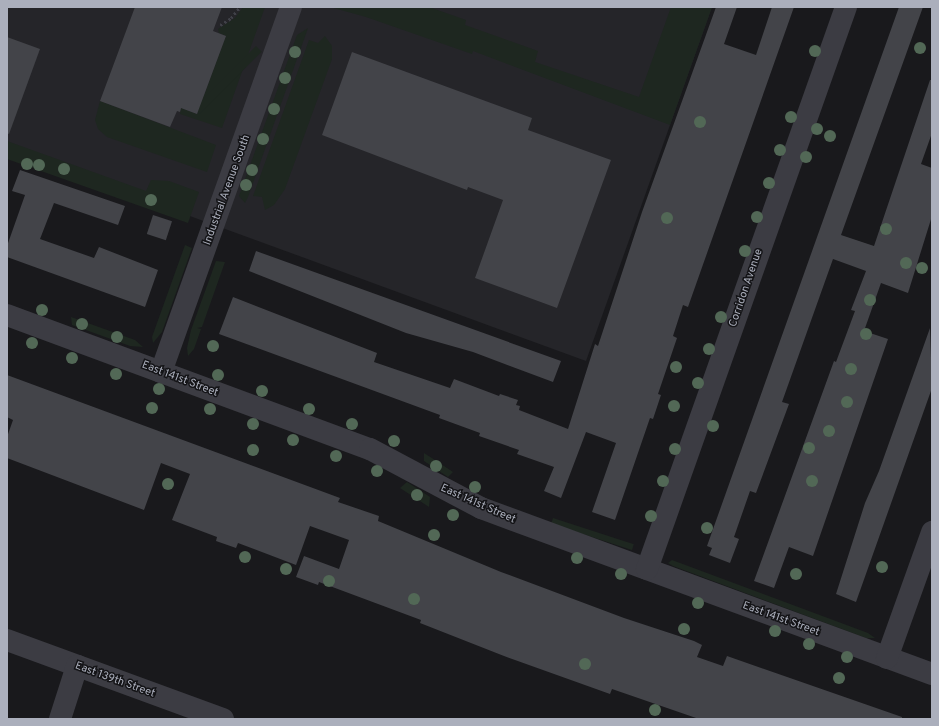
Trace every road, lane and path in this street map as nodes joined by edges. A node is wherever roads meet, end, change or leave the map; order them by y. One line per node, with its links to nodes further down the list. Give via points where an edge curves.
1 (240, 7): 4 (path, via 231,18)
2 (291, 7): 6 (street, Industrial Avenue South)
3 (846, 7): 8 (street, Corridon Avenue)
4 (220, 25)
5 (7, 315): 6 (street, East 141st Street)
6 (161, 372): 8 (street, East 141st Street, via 370,449 482,508)
7 (932, 532): 10 (street)
8 (647, 569): 10 (street, East 141st Street)
9 (7, 640): 11 (street, East 139th Street)
10 (887, 658): 12 (street, East 141st Street)
11 (77, 666): 13 (street); 14 (street, East 139th Street)
12 (932, 674)
13 (60, 719)
14 (223, 719)

